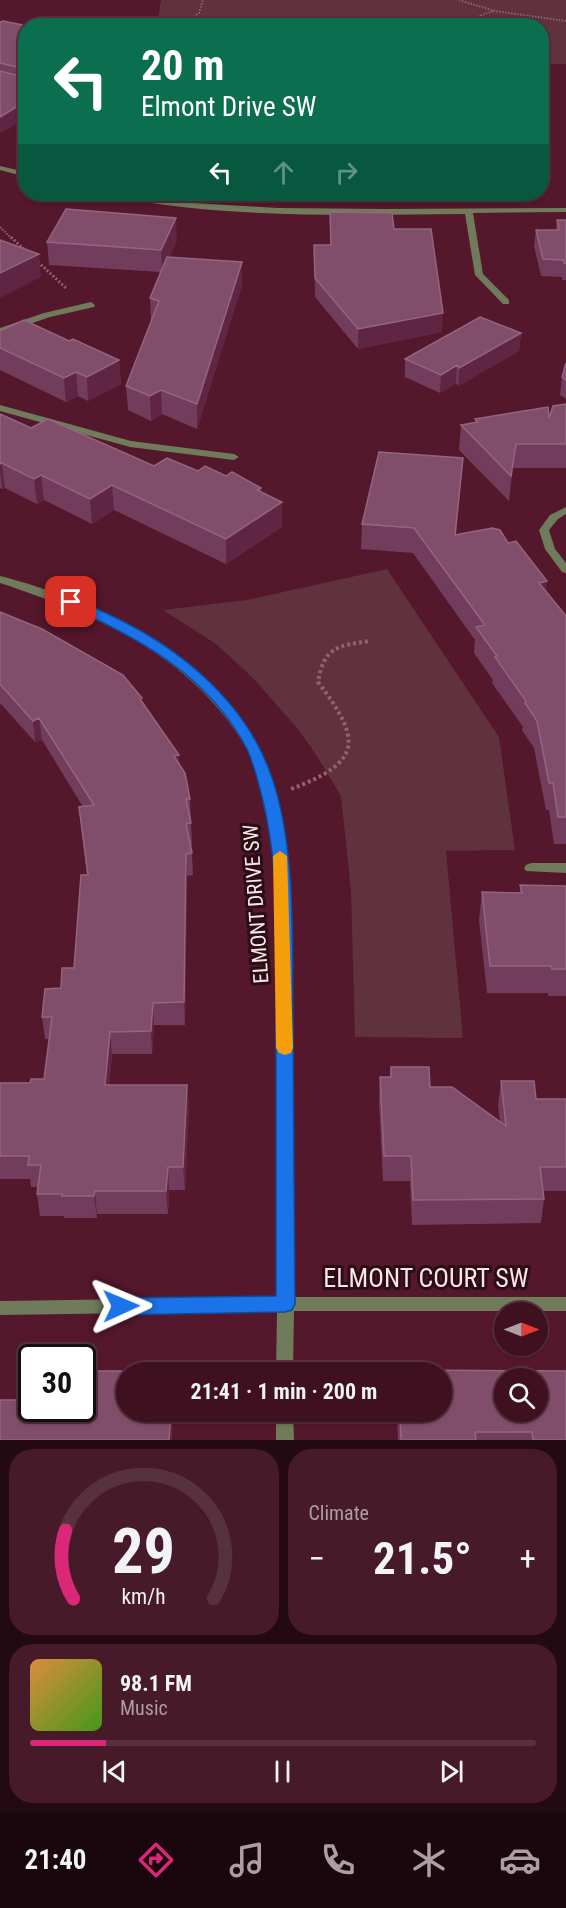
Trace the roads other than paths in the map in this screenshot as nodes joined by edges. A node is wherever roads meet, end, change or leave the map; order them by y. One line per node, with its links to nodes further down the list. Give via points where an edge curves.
1 (0, 168): 3 (street)
2 (18, 168): 3 (street)
3 (13, 171): 4 (street)
4 (18, 173)
5 (152, 201): 7 (street, via 302,211)
6 (566, 210): 7 (street)
7 (469, 211): 8 (street, via 479,275)
8 (506, 302)
9 (90, 305): 10 (street)
10 (0, 332)
11 (0, 408): 12 (street, via 130,444)
12 (234, 457)
13 (566, 510): 14 (street, via 544,530 550,549)
14 (566, 570)
15 (0, 579): 18 (street, ELMONT DRIVE SW, via 95,612 164,650 205,685 231,715 262,770 277,826 280,859)
16 (531, 868): 17 (street)
17 (566, 868)
18 (285, 1304): 19 (street, ELMONT COURT SW); 20 (street, ELMONT COURT SW); 21 (street, ELMONT DRIVE SW)
19 (566, 1304)
20 (0, 1308)
21 (285, 1362)
22 (285, 1422): 23 (street)
23 (285, 1440)

